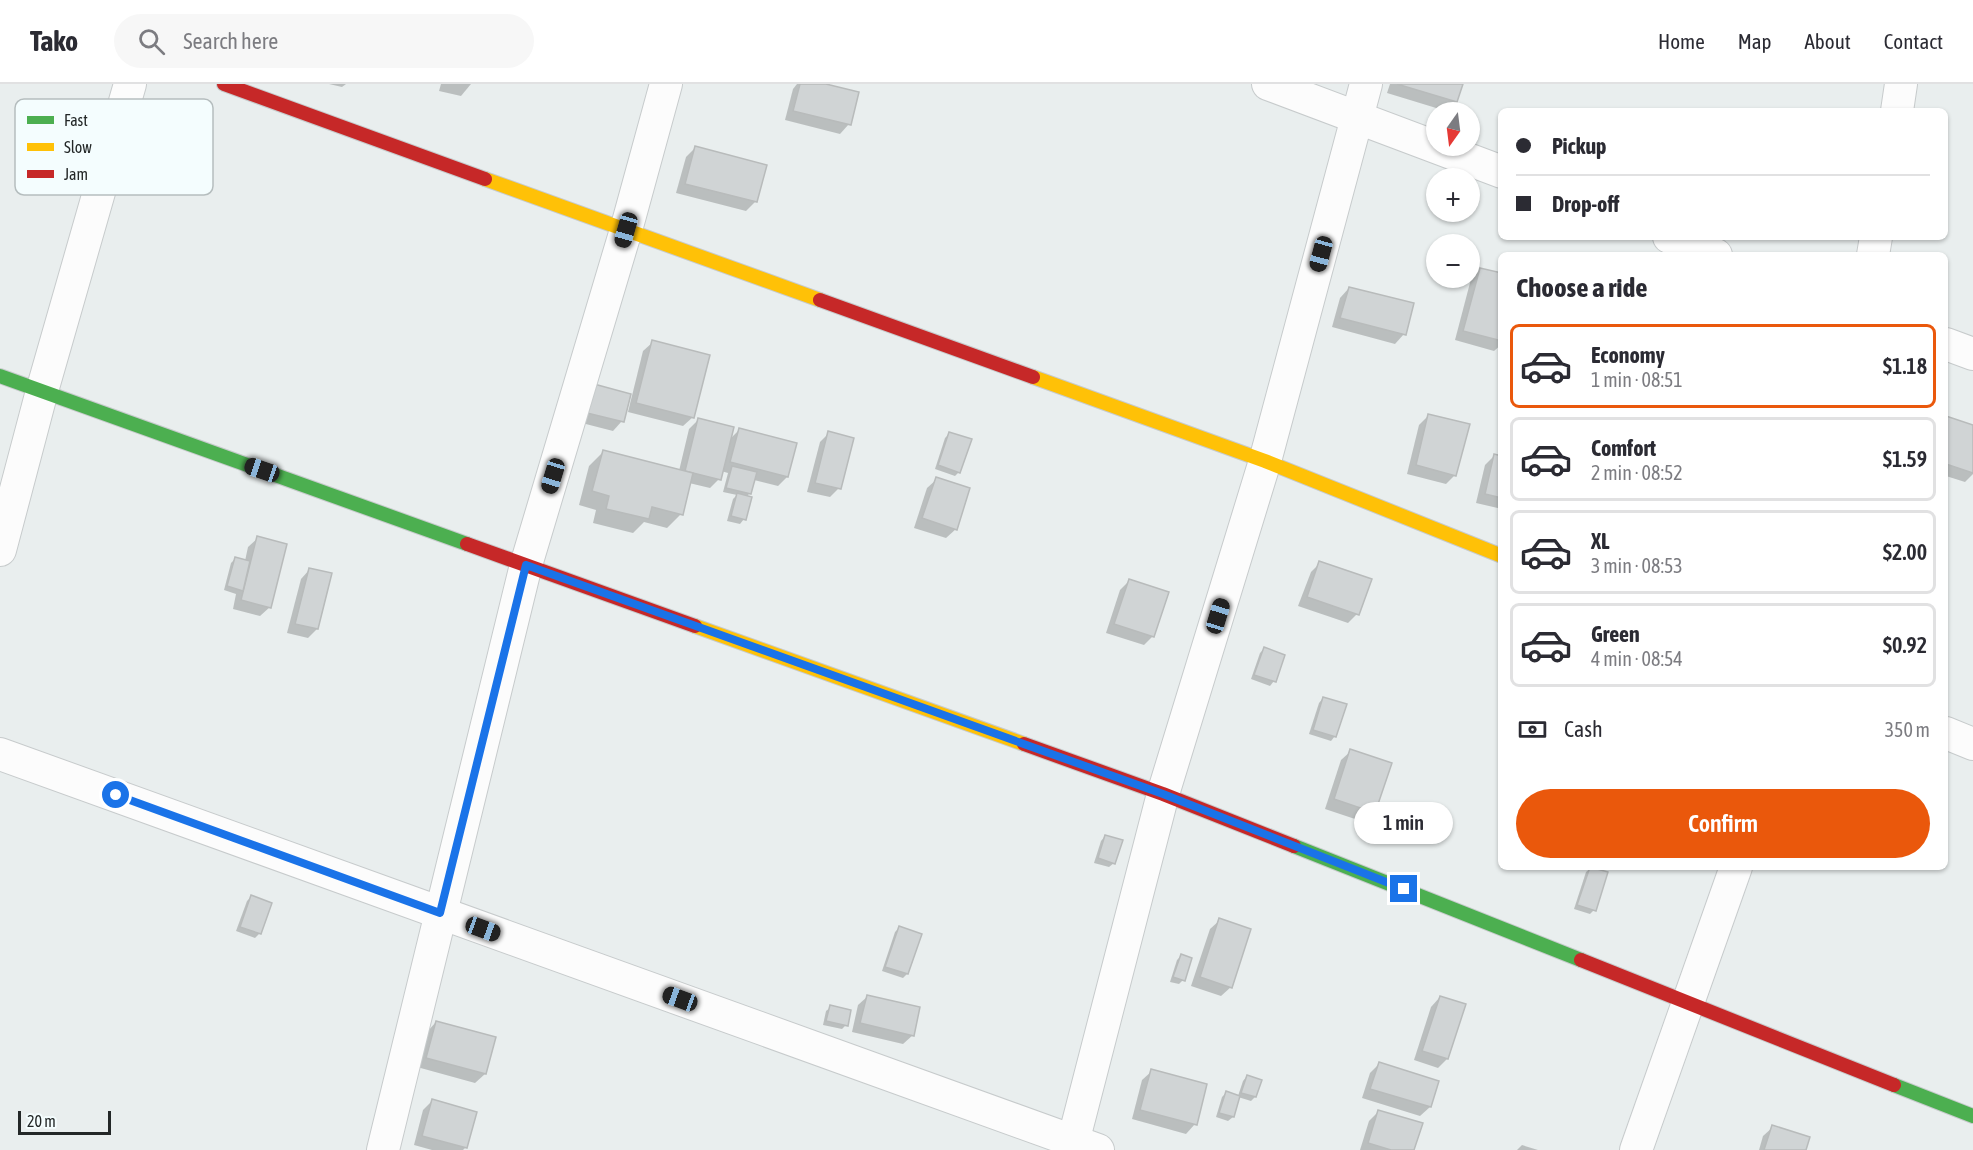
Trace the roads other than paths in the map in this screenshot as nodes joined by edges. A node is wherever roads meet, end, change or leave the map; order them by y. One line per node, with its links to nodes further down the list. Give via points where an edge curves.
1 (130, 84): 7 (street)
2 (224, 84): 12 (street)
3 (666, 84): 12 (street)
4 (1268, 84): 9 (street)
5 (1365, 84): 9 (street)
6 (1901, 84): 8 (street)
7 (126, 99)
8 (1897, 108)
9 (1358, 117): 10 (street); 19 (street)
10 (1498, 170)
11 (98, 195): 18 (street)
12 (626, 230): 19 (street); 22 (street)
13 (1677, 240): 14 (street)
14 (1708, 252)
15 (1948, 345): 16 (street)
16 (1973, 354)
17 (0, 376): 18 (street)
18 (42, 391): 20 (street); 22 (street)
19 (1265, 461): 21 (street); 26 (street)
20 (0, 550)
21 (1498, 554)
22 (526, 565): 26 (street); 28 (street)
23 (1948, 734): 24 (street)
24 (1973, 744)
25 (0, 754): 28 (street)
26 (1163, 794): 29 (street); 31 (street)
27 (1735, 870): 29 (street)
28 (440, 913): 31 (street); 32 (street)
29 (1688, 1002): 30 (street); 33 (street)
30 (1973, 1116)
31 (1081, 1147)
32 (383, 1150)
33 (1636, 1150)

